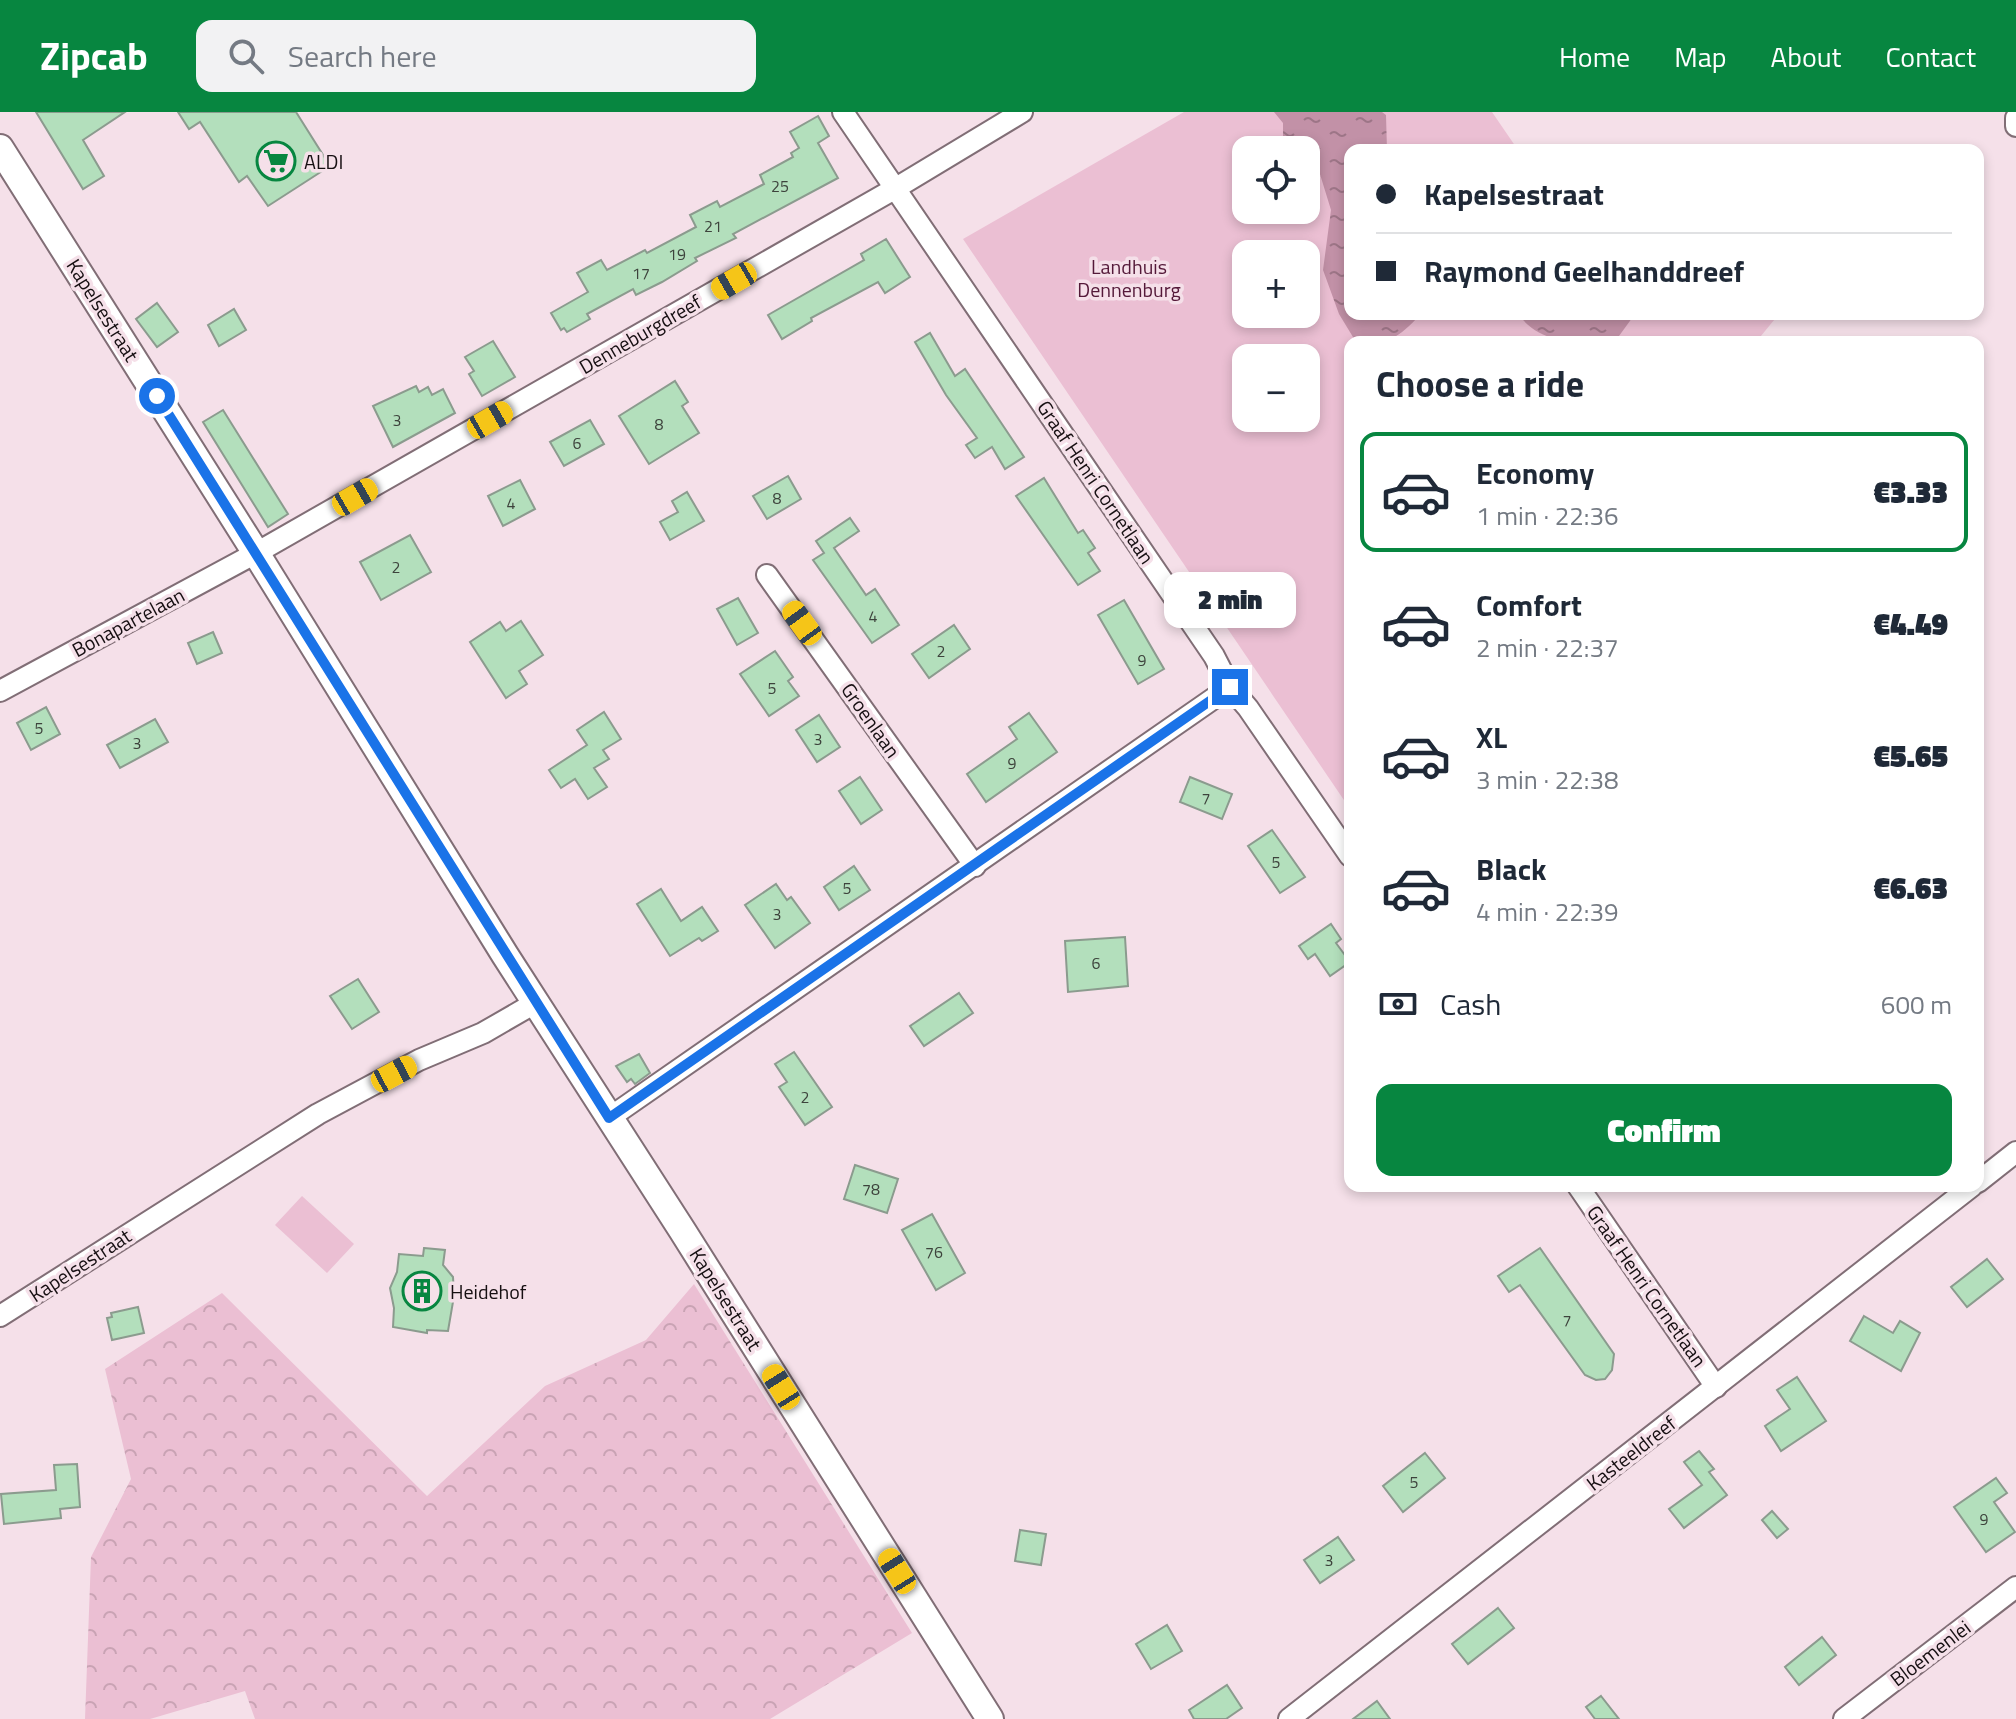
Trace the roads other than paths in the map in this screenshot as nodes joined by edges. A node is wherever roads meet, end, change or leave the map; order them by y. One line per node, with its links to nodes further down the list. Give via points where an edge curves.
1 (843, 112): 6 (street, Graaf Henri Cornetlaan)
2 (1022, 112): 6 (street, Denneburgdreef)
3 (2016, 118): 4 (street)
4 (2016, 126)
5 (0, 148): 7 (main road, Kapelsestraat)
6 (896, 188): 7 (street, Denneburgdreef); 9 (street, Graaf Henri Cornetlaan)
7 (256, 553): 10 (street, Bonapartelaan); 13 (main road, Kapelsestraat)
8 (767, 575): 12 (street, Groenlaan)
9 (1230, 687): 11 (street, Graaf Henri Cornetlaan); 12 (street)
10 (0, 691)
11 (1344, 847)
12 (975, 866): 14 (street)
13 (535, 1003): 14 (main road, Kapelsestraat); 19 (street, Kapelsestraat, via 318,1114)
14 (609, 1118): 22 (main road, Kapelsestraat)
15 (2016, 1152): 16 (street)
16 (1984, 1177)
17 (1582, 1192): 20 (street, Graaf Henri Cornetlaan)
18 (1964, 1192): 20 (street, Kasteeldreef)
19 (0, 1316)
20 (1716, 1387): 23 (street, Kasteeldreef)
21 (2016, 1587): 24 (street, Bloemenlei)
22 (990, 1719)
23 (1289, 1719)
24 (1844, 1719)

